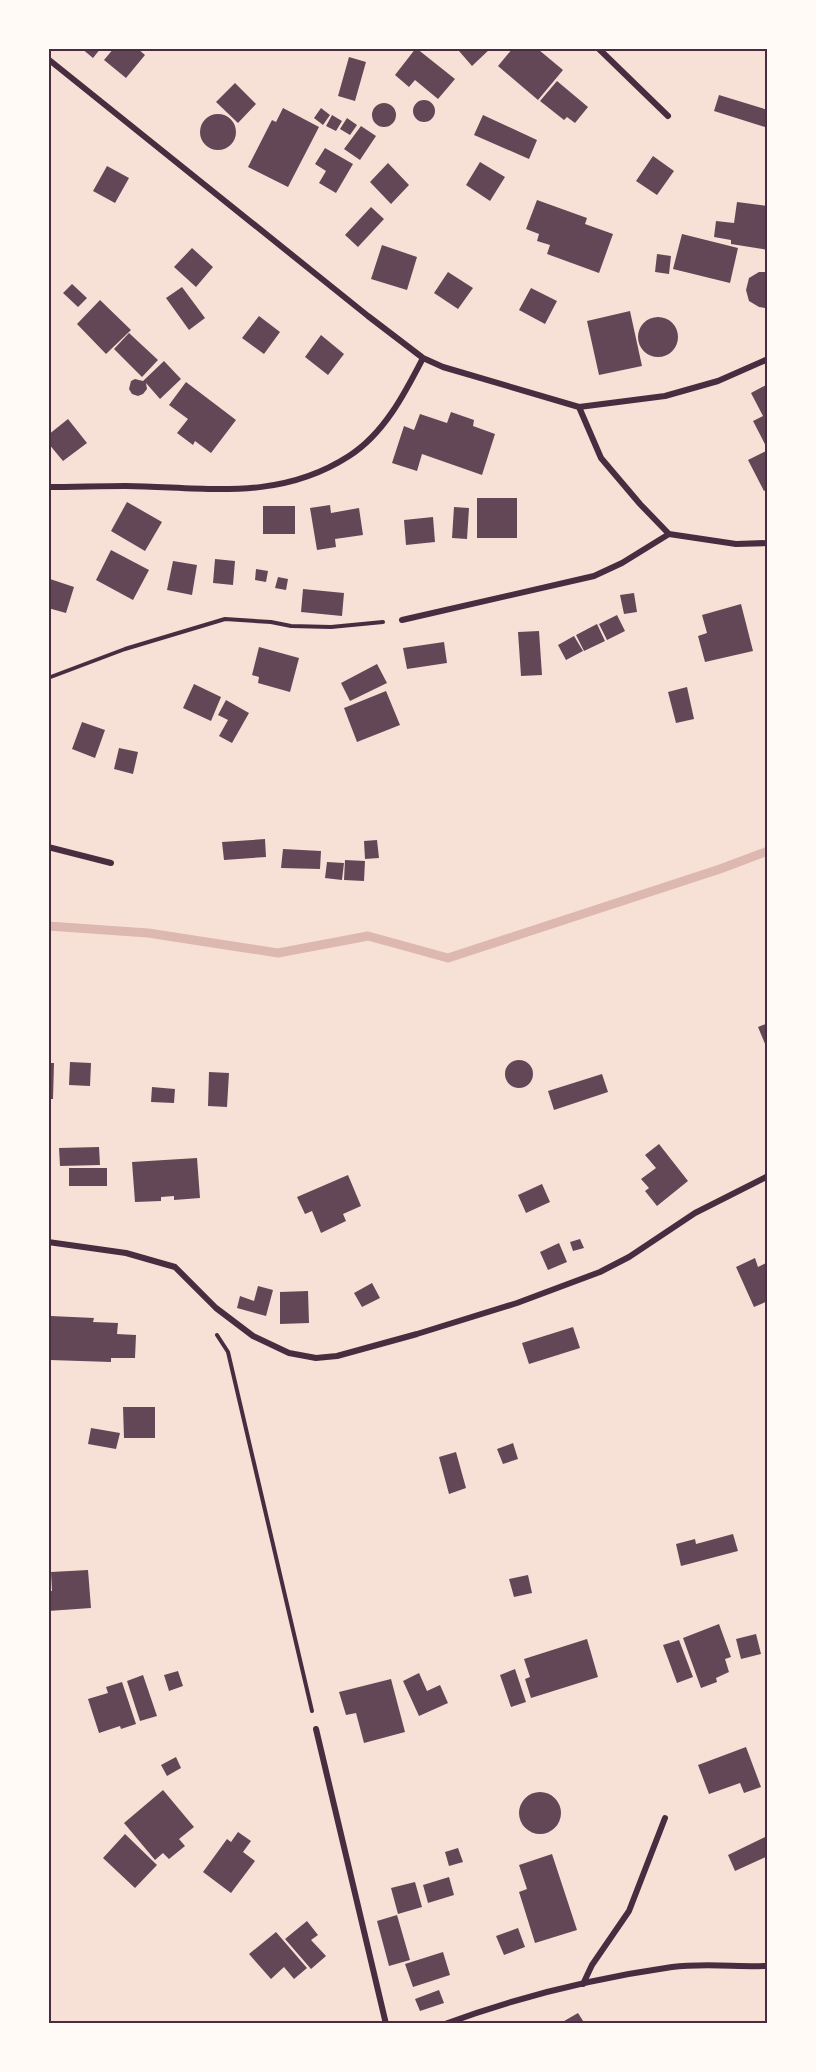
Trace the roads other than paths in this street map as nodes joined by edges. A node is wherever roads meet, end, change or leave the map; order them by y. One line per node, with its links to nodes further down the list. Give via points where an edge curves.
1 (598, 48): 3 (street)
2 (48, 59): 4 (street)
3 (668, 116)
4 (423, 358): 6 (street, via 443,368); 7 (street, via 399,404 372,437 350,456 320,471 272,487 226,491)
5 (768, 359): 6 (street, via 718,381 665,396)
6 (579, 407): 8 (street, via 601,458)
7 (48, 487)
8 (669, 534): 9 (street, via 736,544); 10 (street, via 594,576)
9 (768, 543)
10 (402, 620)
11 (48, 847): 12 (street)
12 (111, 863)
13 (768, 1176): 14 (street, via 695,1213 600,1272 517,1304 337,1356 303,1357 253,1336 216,1308 175,1267 126,1253)
14 (48, 1242)
15 (316, 1729): 19 (street)
16 (665, 1818): 18 (street, via 629,1911)
17 (768, 1966): 18 (street, via 674,1967)
18 (583, 1984): 20 (street, via 508,2002)
19 (386, 2024)
20 (445, 2024)

